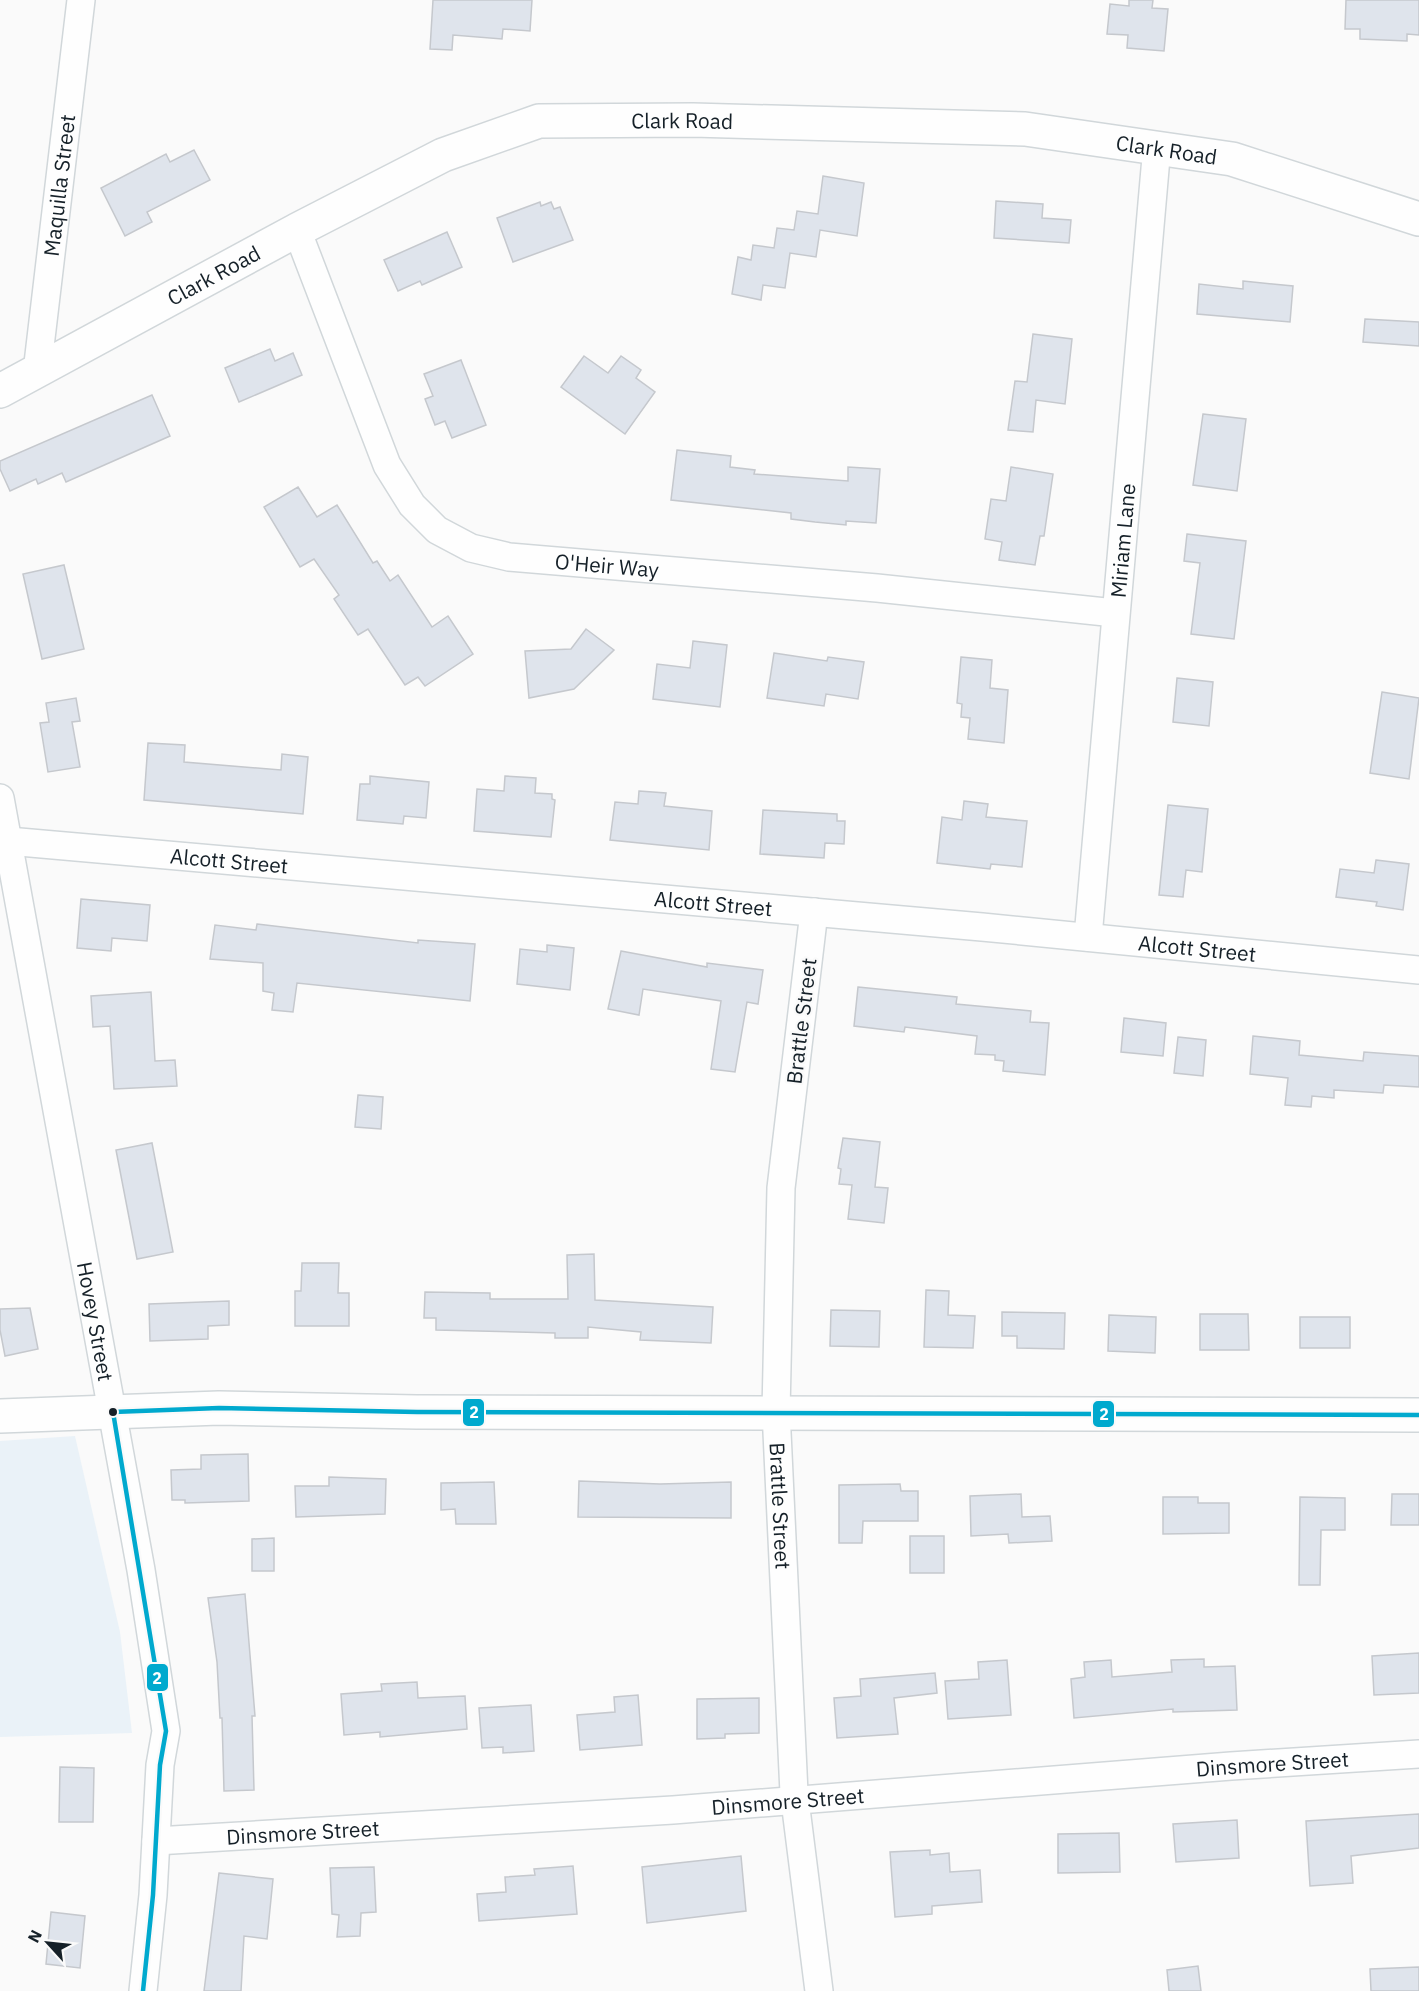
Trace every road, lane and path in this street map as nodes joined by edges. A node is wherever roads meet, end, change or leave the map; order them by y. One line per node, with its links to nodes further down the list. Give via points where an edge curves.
1 (81, 0): 5 (street, Maquilla Street)
2 (1157, 146): 3 (street, Clark Road, via 1232,159); 4 (street, Clark Road, via 1025,129 693,120 539,121 443,155); 7 (street, Miriam Lane)
3 (1419, 219)
4 (297, 230): 5 (street, Clark Road); 7 (street, O'Heir Way, via 387,465 412,505 437,530 471,548 509,557 877,588)
5 (37, 372): 6 (street, Clark Road)
6 (0, 391)
7 (1114, 613): 11 (street, Miriam Lane)
8 (0, 798): 9 (street, Hovey Street)
9 (8, 841): 10 (street, Alcott Street); 14 (street, Hovey Street)
10 (814, 912): 11 (street, Alcott Street); 13 (street, Brattle Street, via 781,1188)
11 (1088, 937): 12 (street, Alcott Street)
12 (1419, 970)
13 (776, 1411): 14 (street, via 219,1408); 15 (street); 18 (street, Brattle Street)
14 (113, 1412): 16 (street); 19 (street, Hovey Street, via 166,1731)
15 (1419, 1414)
16 (0, 1416)
17 (1419, 1754): 18 (street, Dinsmore Street)
18 (795, 1800): 19 (street, Dinsmore Street); 21 (street, Brattle Street)
19 (156, 1841): 20 (street, Hovey Street)
20 (143, 1991)
21 (819, 1991)

